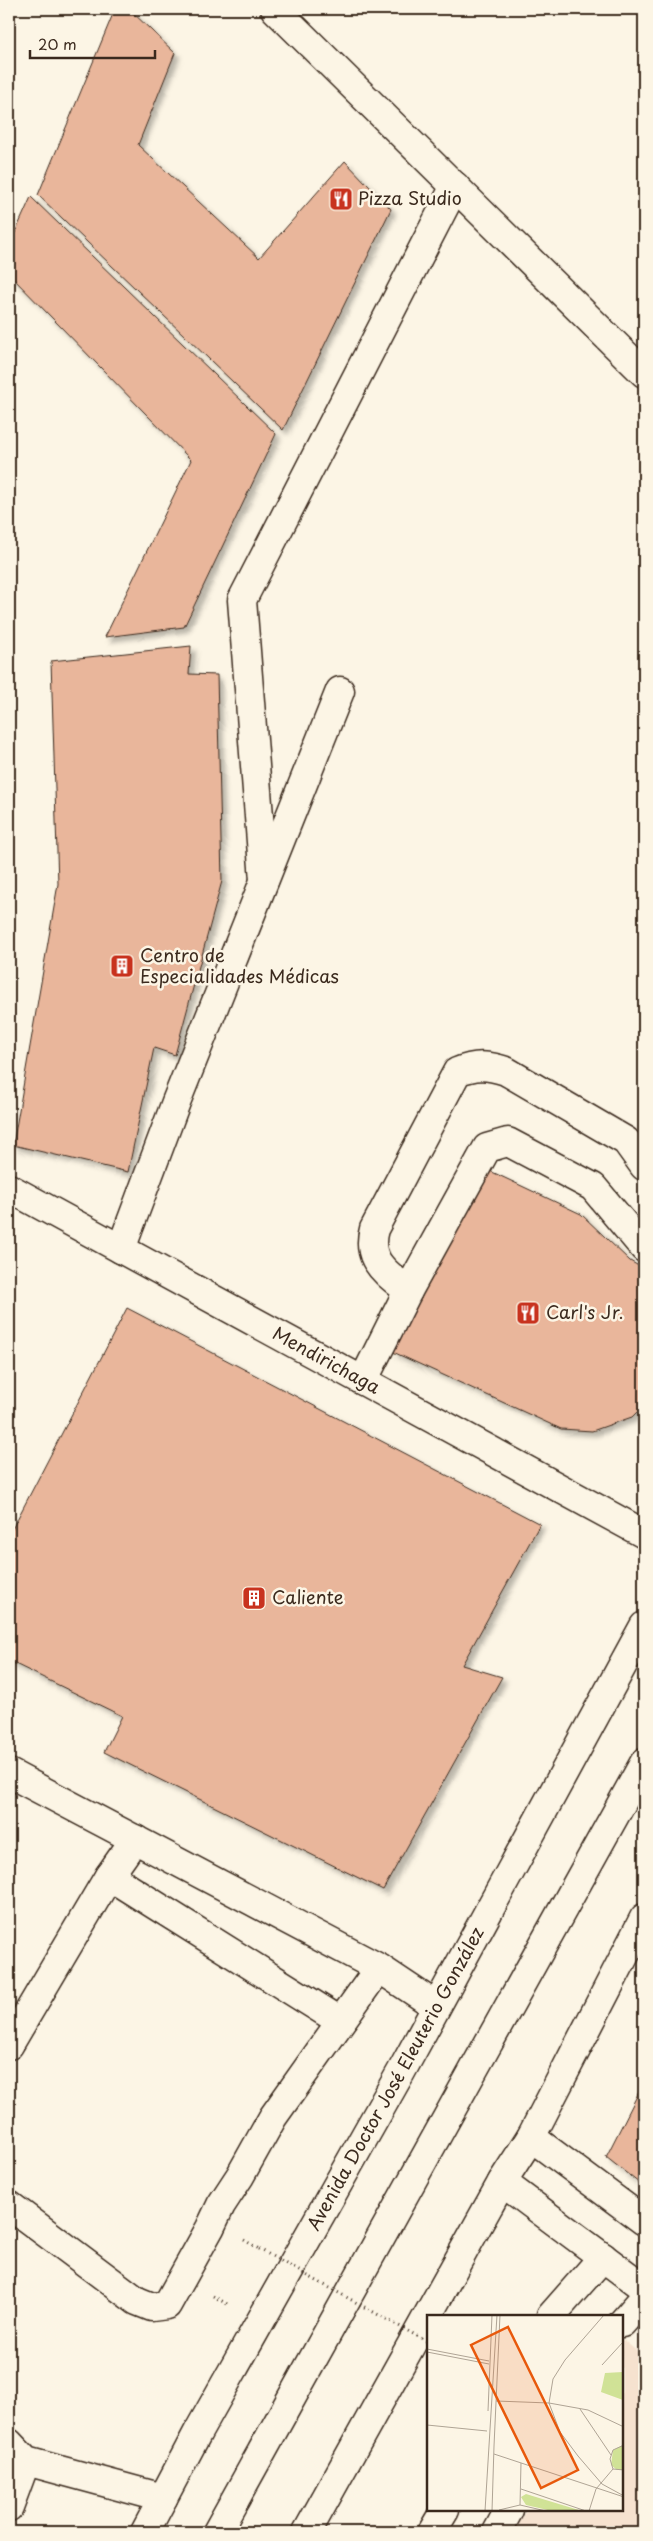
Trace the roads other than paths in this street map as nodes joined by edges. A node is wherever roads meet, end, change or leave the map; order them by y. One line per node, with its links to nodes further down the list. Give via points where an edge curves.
1 (275, 9): 2 (main road)
2 (455, 186): 3 (main road); 5 (main road, via 242,600)
3 (644, 373)
4 (340, 691): 5 (main road)
5 (264, 880): 9 (main road)
6 (644, 1166): 10 (main road, via 626,1141 506,1071 474,1065 457,1072 371,1240 378,1265)
7 (9, 1188): 9 (main road, Mendirichaga)
8 (644, 1248): 10 (main road, via 594,1187 508,1142 487,1148)
9 (121, 1249): 11 (main road, Mendirichaga)
10 (408, 1291): 11 (main road)
11 (363, 1381): 12 (main road, Mendirichaga)
12 (644, 1534)
13 (644, 1626): 20 (main road, Avenida Doctor José Eleuterio González)
14 (644, 1763): 40 (main road)
15 (9, 1773): 16 (main road)
16 (135, 1839): 17 (main road); 19 (main road)
17 (109, 1876): 21 (main road); 22 (main road)
18 (644, 1918): 23 (main road)
19 (379, 1968): 20 (main road); 21 (main road)
20 (436, 2006): 35 (main road, Avenida Doctor José Eleuterio González)
21 (340, 2021): 25 (main road, via 273,2117 167,2305 152,2307 137,2301)
22 (9, 2045)
23 (531, 2136): 24 (main road); 26 (main road)
24 (502, 2182): 27 (main road); 30 (main road)
25 (9, 2205)
26 (644, 2221)
27 (603, 2257): 28 (main road); 31 (main road)
28 (644, 2288)
29 (644, 2298): 33 (main road)
30 (428, 2315)
31 (552, 2315)
32 (427, 2317): 41 (main road)
33 (623, 2322)
34 (17, 2452): 35 (main road); 36 (main road)
35 (163, 2498): 39 (main road, Avenida Doctor José Eleuterio González)
36 (9, 2506)
37 (444, 2511): 42 (main road)
38 (508, 2511): 43 (main road)
39 (145, 2532)
40 (217, 2532)
41 (307, 2532)
42 (432, 2532)
43 (497, 2532)

